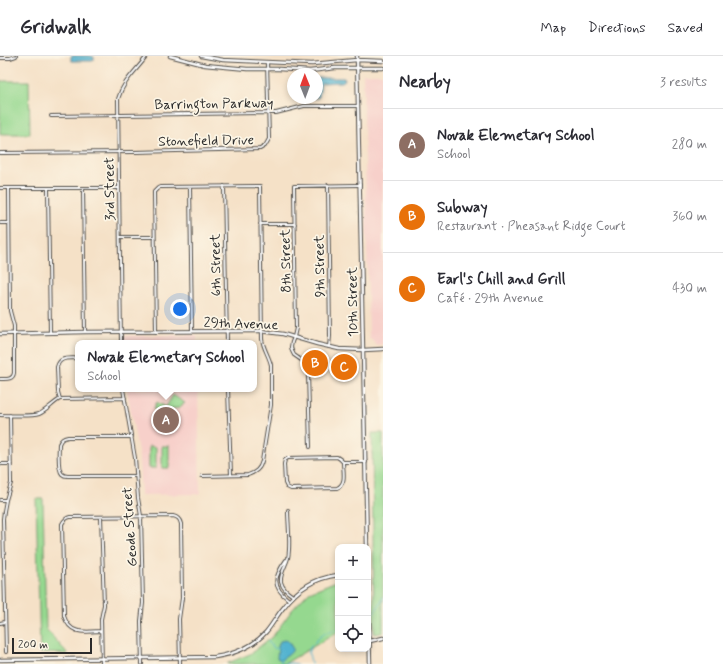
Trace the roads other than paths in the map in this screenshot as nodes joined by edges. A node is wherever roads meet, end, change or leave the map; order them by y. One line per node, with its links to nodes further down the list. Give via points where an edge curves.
1 (16, 56): 6 (street)
2 (147, 56): 15 (street, 3rd Street, via 120,91)
3 (170, 56): 12 (street, via 200,64)
4 (201, 56): 9 (street)
5 (357, 56): 7 (street, 10th Street)
6 (0, 58)
7 (357, 60): 8 (street); 9 (street, via 312,64); 10 (street, 10th Street)
8 (383, 61)
9 (267, 62): 12 (street, Stonefield Drive)
10 (357, 67): 11 (street); 12 (street, via 310,71); 13 (street, 10th Street)
11 (383, 68)
12 (268, 69): 14 (street, Stonefield Drive)
13 (358, 106): 14 (street, Barrington Parkway, via 304,106); 20 (street, 10th Street)
14 (268, 113): 15 (street, Barrington Parkway); 17 (street, Stonefield Drive, via 269,139 260,150)
15 (118, 114): 16 (street, Barrington Parkway); 17 (street, 3rd Street)
16 (51, 116)
17 (118, 152): 18 (street, Stonefield Drive); 27 (street, 3rd Street)
18 (0, 153)
19 (328, 185): 20 (street); 31 (street, 8th Street, via 294,186); 46 (street, 9th Street)
20 (360, 185): 48 (street, 10th Street)
21 (224, 186): 22 (street); 30 (street, via 260,186); 35 (street, 6th Street)
22 (190, 187): 33 (street, via 160,187 154,192); 34 (street)
23 (0, 188): 24 (street)
24 (9, 188): 25 (street); 29 (street)
25 (48, 188): 26 (street); 40 (street)
26 (83, 188): 27 (street); 37 (street)
27 (119, 188): 32 (street, 3rd Street)
28 (0, 223): 29 (street)
29 (9, 223): 42 (street, via 10,311)
30 (260, 224): 31 (street); 36 (street)
31 (295, 224): 43 (street, 8th Street)
32 (120, 237): 33 (street); 38 (street, 3rd Street)
33 (155, 237): 39 (street)
34 (192, 331): 35 (street, 29th Avenue); 39 (street, 29th Avenue)
35 (226, 331): 36 (street, 29th Avenue); 45 (street, 6th Street)
36 (262, 331): 43 (street, 29th Avenue); 63 (street, via 263,345 271,365 271,405 262,461 254,473)
37 (85, 332): 38 (street, 29th Avenue); 40 (street, 29th Avenue)
38 (121, 332): 39 (street, 29th Avenue); 44 (street)
39 (156, 332)
40 (50, 333): 42 (street, 29th Avenue)
41 (0, 334): 42 (street, 29th Avenue)
42 (14, 334): 50 (street, via 14,376 10,379)
43 (294, 337): 46 (street, 29th Avenue); 58 (street, 8th Street, via 292,351 304,362 308,373)
44 (121, 340)
45 (227, 340)
46 (328, 347): 48 (street, 29th Avenue)
47 (383, 349): 48 (street, 29th Avenue)
48 (363, 350): 60 (street, 10th Street)
49 (75, 358): 54 (street, via 64,359 58,363)
50 (0, 379)
51 (124, 392): 53 (street, Geode Street)
52 (228, 392): 63 (street)
53 (125, 398): 54 (street); 57 (street, Geode Street)
54 (60, 399): 56 (street, via 39,414)
55 (0, 415): 56 (street)
56 (10, 416): 62 (street)
57 (132, 436): 64 (street, Geode Street); 64 (street, via 64,438 59,444 60,472 68,476)
58 (310, 447)
59 (343, 462): 59 (street, via 337,457 288,458 284,464 285,483 291,489 337,488 343,482); 60 (street)
60 (366, 462): 71 (street, 10th Street)
61 (0, 464): 62 (street)
62 (11, 464): 67 (street, via 11,483)
63 (231, 475): 65 (street)
64 (136, 476): 70 (street, Geode Street)
65 (202, 476)
66 (0, 500): 67 (street)
67 (6, 500): 76 (street, via 3,519)
68 (288, 510): 72 (street)
69 (101, 516): 70 (street); 78 (street, via 104,605); 78 (street, via 70,517 63,520 62,524 66,622 73,630 79,632)
70 (141, 516): 84 (street, Geode Street); 85 (street, via 173,516 180,521)
71 (367, 544)
72 (288, 558): 74 (street, via 281,580 282,587); 75 (street, via 276,576 276,583 278,590)
73 (335, 576): 74 (street, via 320,579)
74 (293, 596): 75 (street)
75 (289, 600): 85 (street, via 265,633 248,647 215,658)
76 (5, 622): 77 (street); 81 (street)
77 (0, 623)
78 (101, 631): 83 (street)
79 (383, 638): 80 (street)
80 (371, 641)
81 (6, 652)
82 (370, 652): 91 (street)
83 (102, 658): 84 (street); 86 (street); 88 (street)
84 (142, 658): 85 (street); 89 (street, Geode Street)
85 (180, 658): 90 (street)
86 (0, 660): 87 (street)
87 (3, 664)
88 (102, 664)
89 (142, 664)
90 (180, 664)
91 (370, 664)

